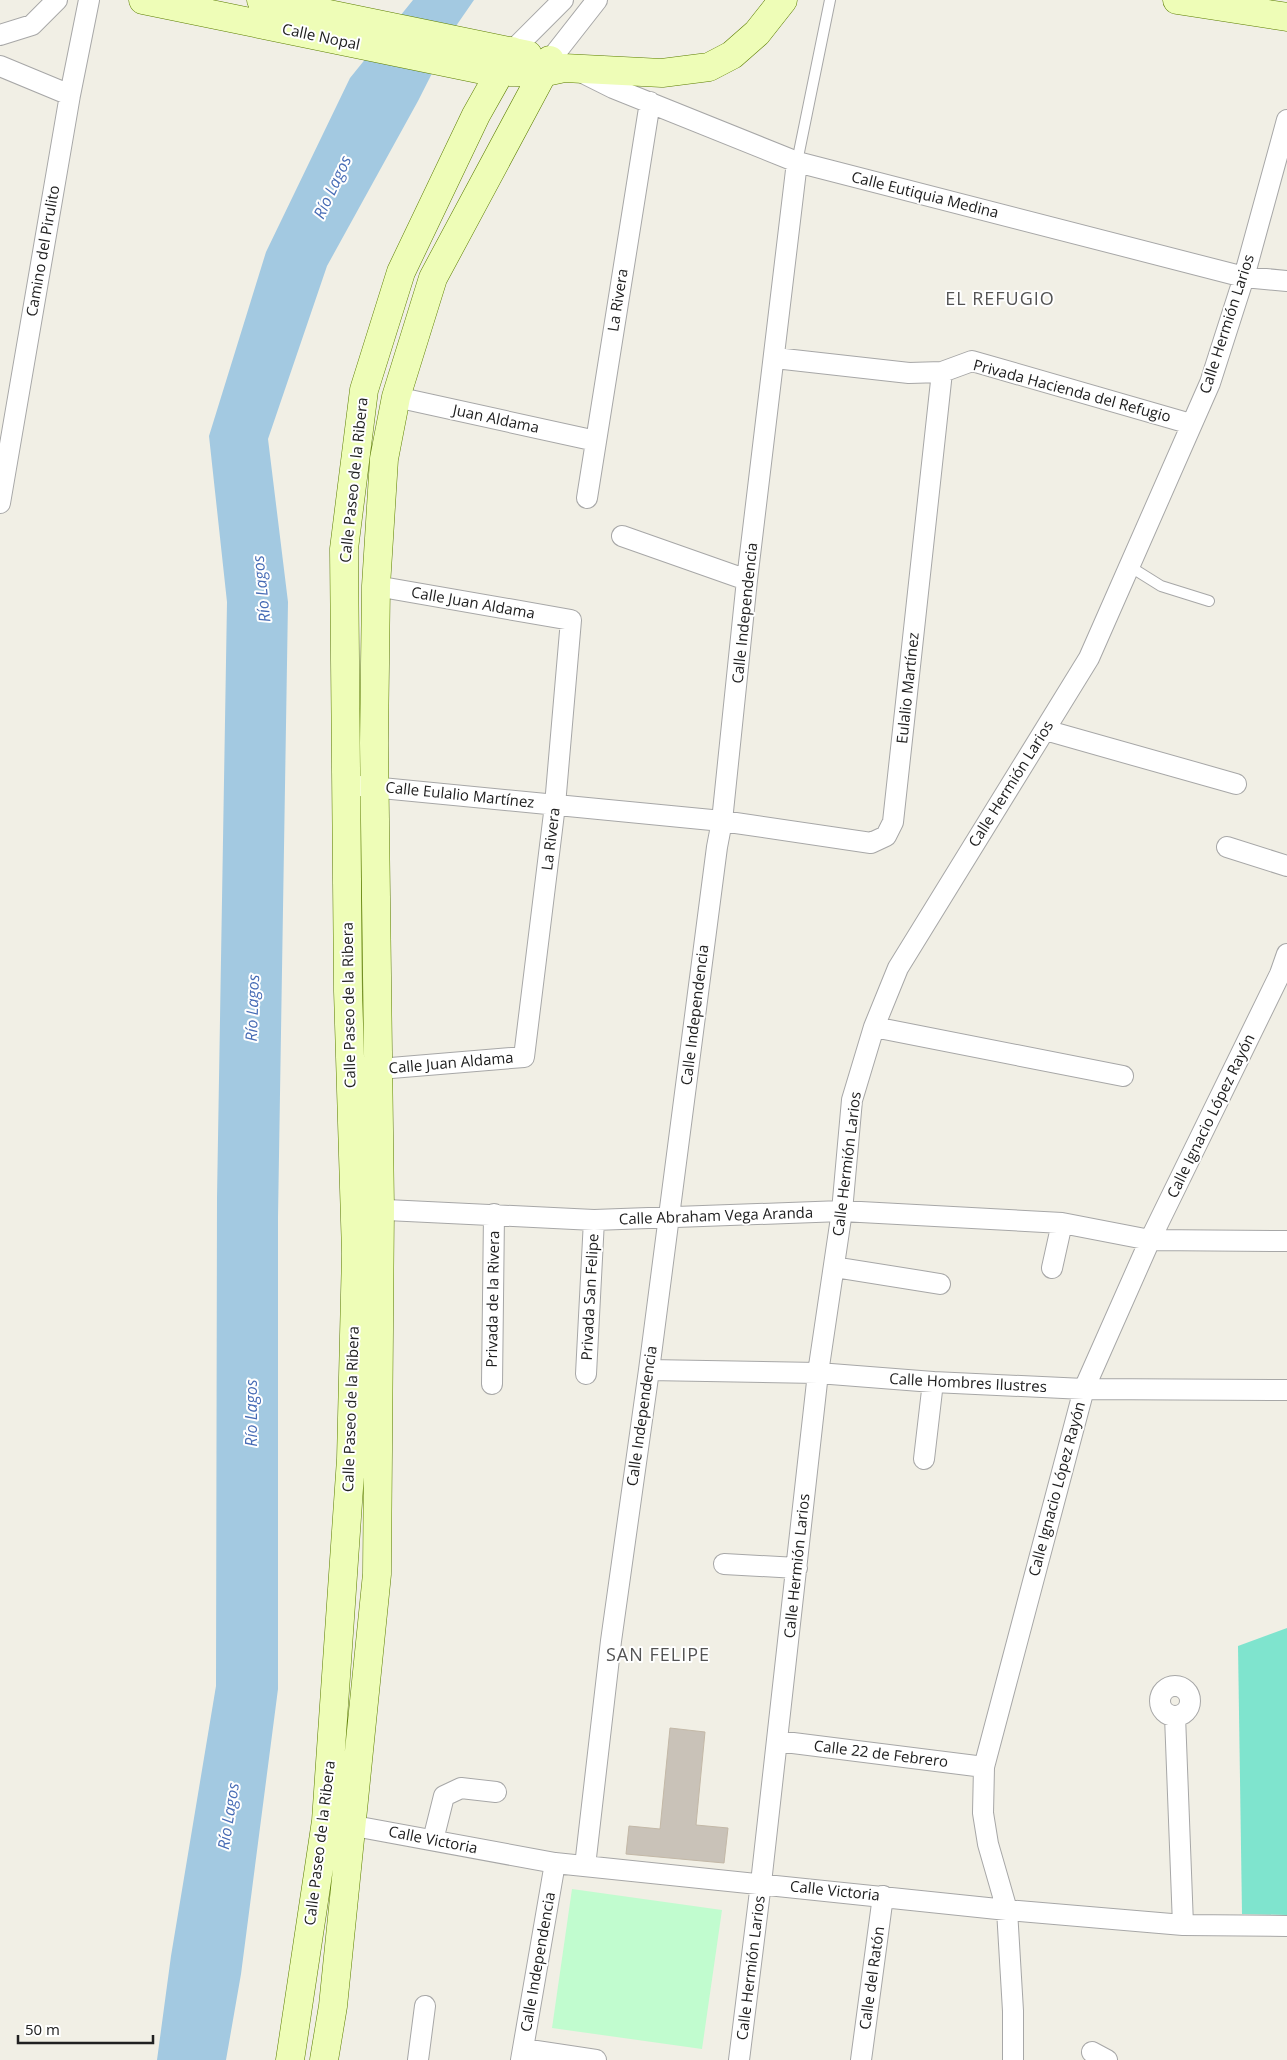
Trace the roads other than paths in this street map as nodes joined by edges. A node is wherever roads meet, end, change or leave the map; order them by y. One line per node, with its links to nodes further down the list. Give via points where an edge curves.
1 (58, 0): 12 (street, via 32,25)
2 (89, 0): 16 (street, Camino del Pirulito)
3 (143, 0): 11 (street, Calle Nopal)
4 (260, 0): 11 (street, Calle Nopal)
5 (563, 0): 13 (street, Calle Paseo de la Ribera)
6 (597, 0): 14 (street, Calle Paseo de la Ribera)
7 (783, 0): 14 (street, Calle Nopal, via 757,33 732,55 709,67 662,72)
8 (830, 0): 19 (lane)
9 (1177, 0): 10 (street)
10 (1287, 17)
11 (314, 24): 13 (street, Calle Nopal)
12 (0, 35)
13 (498, 61): 14 (street, Calle Nopal); 37 (street, Calle Paseo de la Ribera, via 476,115 401,272 364,390 344,549)
14 (558, 68): 17 (street, Calle Eutiquia Medina); 24 (street, Calle Paseo de la Ribera, via 433,278)
15 (2, 69): 16 (street)
16 (70, 95): 28 (street, Camino del Pirulito)
17 (650, 102): 19 (street, Calle Eutiquia Medina); 26 (street, La Rivera)
18 (1287, 120): 20 (street, Calle Hermión Larios)
19 (797, 162): 20 (street, Calle Eutiquia Medina); 22 (street, Calle Independencia)
20 (1244, 277): 21 (street, Calle Eutiquia Medina); 25 (street, Calle Hermión Larios, via 1210,383)
21 (1287, 281)
22 (775, 358): 23 (street, Privada Hacienda del Refugio, via 909,373); 31 (street, Calle Independencia)
23 (942, 372): 25 (street, Privada Hacienda del Refugio, via 972,361); 40 (street, Eulalio Martínez, via 890,829 886,836 872,843)
24 (396, 397): 26 (street, Juan Aldama); 32 (street, Calle Paseo de la Ribera, via 384,459)
25 (1191, 424): 30 (street, Calle Hermión Larios)
26 (596, 441): 27 (street, La Rivera)
27 (586, 498)
28 (0, 503)
29 (622, 536): 31 (street)
30 (1128, 566): 33 (lane, via 1161,586); 35 (street, Calle Hermión Larios, via 1089,658)
31 (748, 580): 40 (street, Calle Independencia)
32 (376, 586): 34 (street, Calle Juan Aldama); 38 (street, Calle Paseo de la Ribera)
33 (1209, 601)
34 (571, 620): 39 (street, La Rivera)
35 (1045, 730): 36 (street); 44 (street, Calle Hermión Larios, via 898,968)
36 (1236, 784)
37 (347, 785): 38 (street, Calle Eulalio Martínez); 48 (street, Calle Paseo de la Ribera, via 348,991)
38 (376, 786): 39 (street, Calle Eulalio Martínez); 46 (street, Calle Paseo de la Ribera)
39 (556, 805): 40 (street, Calle Eulalio Martínez); 45 (street, La Rivera)
40 (722, 821): 51 (street, Calle Independencia)
41 (1227, 847): 42 (street)
42 (1287, 866)
43 (1287, 954): 54 (street, Calle Ignacio López Rayón)
44 (874, 1027): 47 (street); 49 (street, Calle Hermión Larios, via 852,1100)
45 (524, 1057): 46 (street, Calle Juan Aldama)
46 (379, 1069): 48 (street, Calle Paseo de la Ribera)
47 (1123, 1076)
48 (367, 1209): 50 (street, Calle Abraham Vega Aranda); 73 (street, Calle Paseo de la Ribera, via 377,1574)
49 (842, 1211): 51 (street, Calle Abraham Vega Aranda); 53 (street, Calle Abraham Vega Aranda); 56 (street, Calle Hermión Larios)
50 (494, 1214): 52 (street, Calle Abraham Vega Aranda); 63 (street, Privada de la Rivera)
51 (668, 1219): 52 (street, Calle Abraham Vega Aranda); 59 (street, Calle Independencia)
52 (594, 1220): 61 (street, Privada San Felipe)
53 (1062, 1223): 54 (street, Calle Abraham Vega Aranda); 57 (street)
54 (1150, 1240): 55 (street, Calle Abraham Vega Aranda); 64 (street, Calle Ignacio López Rayón)
55 (1287, 1240)
56 (834, 1267): 58 (street); 60 (street, Calle Hermión Larios)
57 (1052, 1268)
58 (940, 1284)
59 (649, 1370): 60 (street, Calle Hombres Ilustres); 76 (street, Calle Independencia, via 611,1641)
60 (818, 1373): 62 (street, Calle Hombres Ilustres); 68 (street, Calle Hermión Larios)
61 (586, 1374)
62 (933, 1382): 64 (street, Calle Hombres Ilustres); 66 (street)
63 (492, 1384)
64 (1084, 1388): 65 (street, Calle Hombres Ilustres); 71 (street, Calle Ignacio López Rayón)
65 (1287, 1390)
66 (924, 1459)
67 (724, 1564): 68 (street)
68 (797, 1568): 70 (street, Calle Hermión Larios)
69 (1175, 1716): 80 (street)
70 (777, 1741): 71 (street, Calle 22 de Febrero); 77 (street, Calle Hermión Larios)
71 (984, 1768): 79 (street, Calle Ignacio López Rayón, via 982,1813)
72 (496, 1792): 74 (street, via 461,1788 444,1796)
73 (339, 1822): 74 (street, Calle Victoria); 84 (street, Calle Paseo de la Ribera); 85 (street, Calle Paseo de la Ribera, via 333,2006)
74 (433, 1840): 75 (street, Calle Victoria)
75 (555, 1863): 76 (street, Calle Victoria); 83 (street, Calle Independencia)
76 (585, 1866): 77 (street, Calle Victoria)
77 (762, 1883): 78 (street, Calle Victoria); 88 (street, Calle Hermión Larios)
78 (883, 1896): 79 (street, Calle Victoria); 89 (street, Calle del Ratón)
79 (1006, 1910): 80 (street, Calle Victoria); 90 (street, Calle Ignacio López Rayón, via 1014,2011)
80 (1183, 1925): 81 (street, Calle Victoria)
81 (1287, 1926)
82 (425, 2006): 86 (street)
83 (522, 2054): 87 (street)
84 (290, 2060)
85 (324, 2060)
86 (418, 2060)
87 (596, 2060)
88 (740, 2060)
89 (861, 2060)
90 (1013, 2060)

